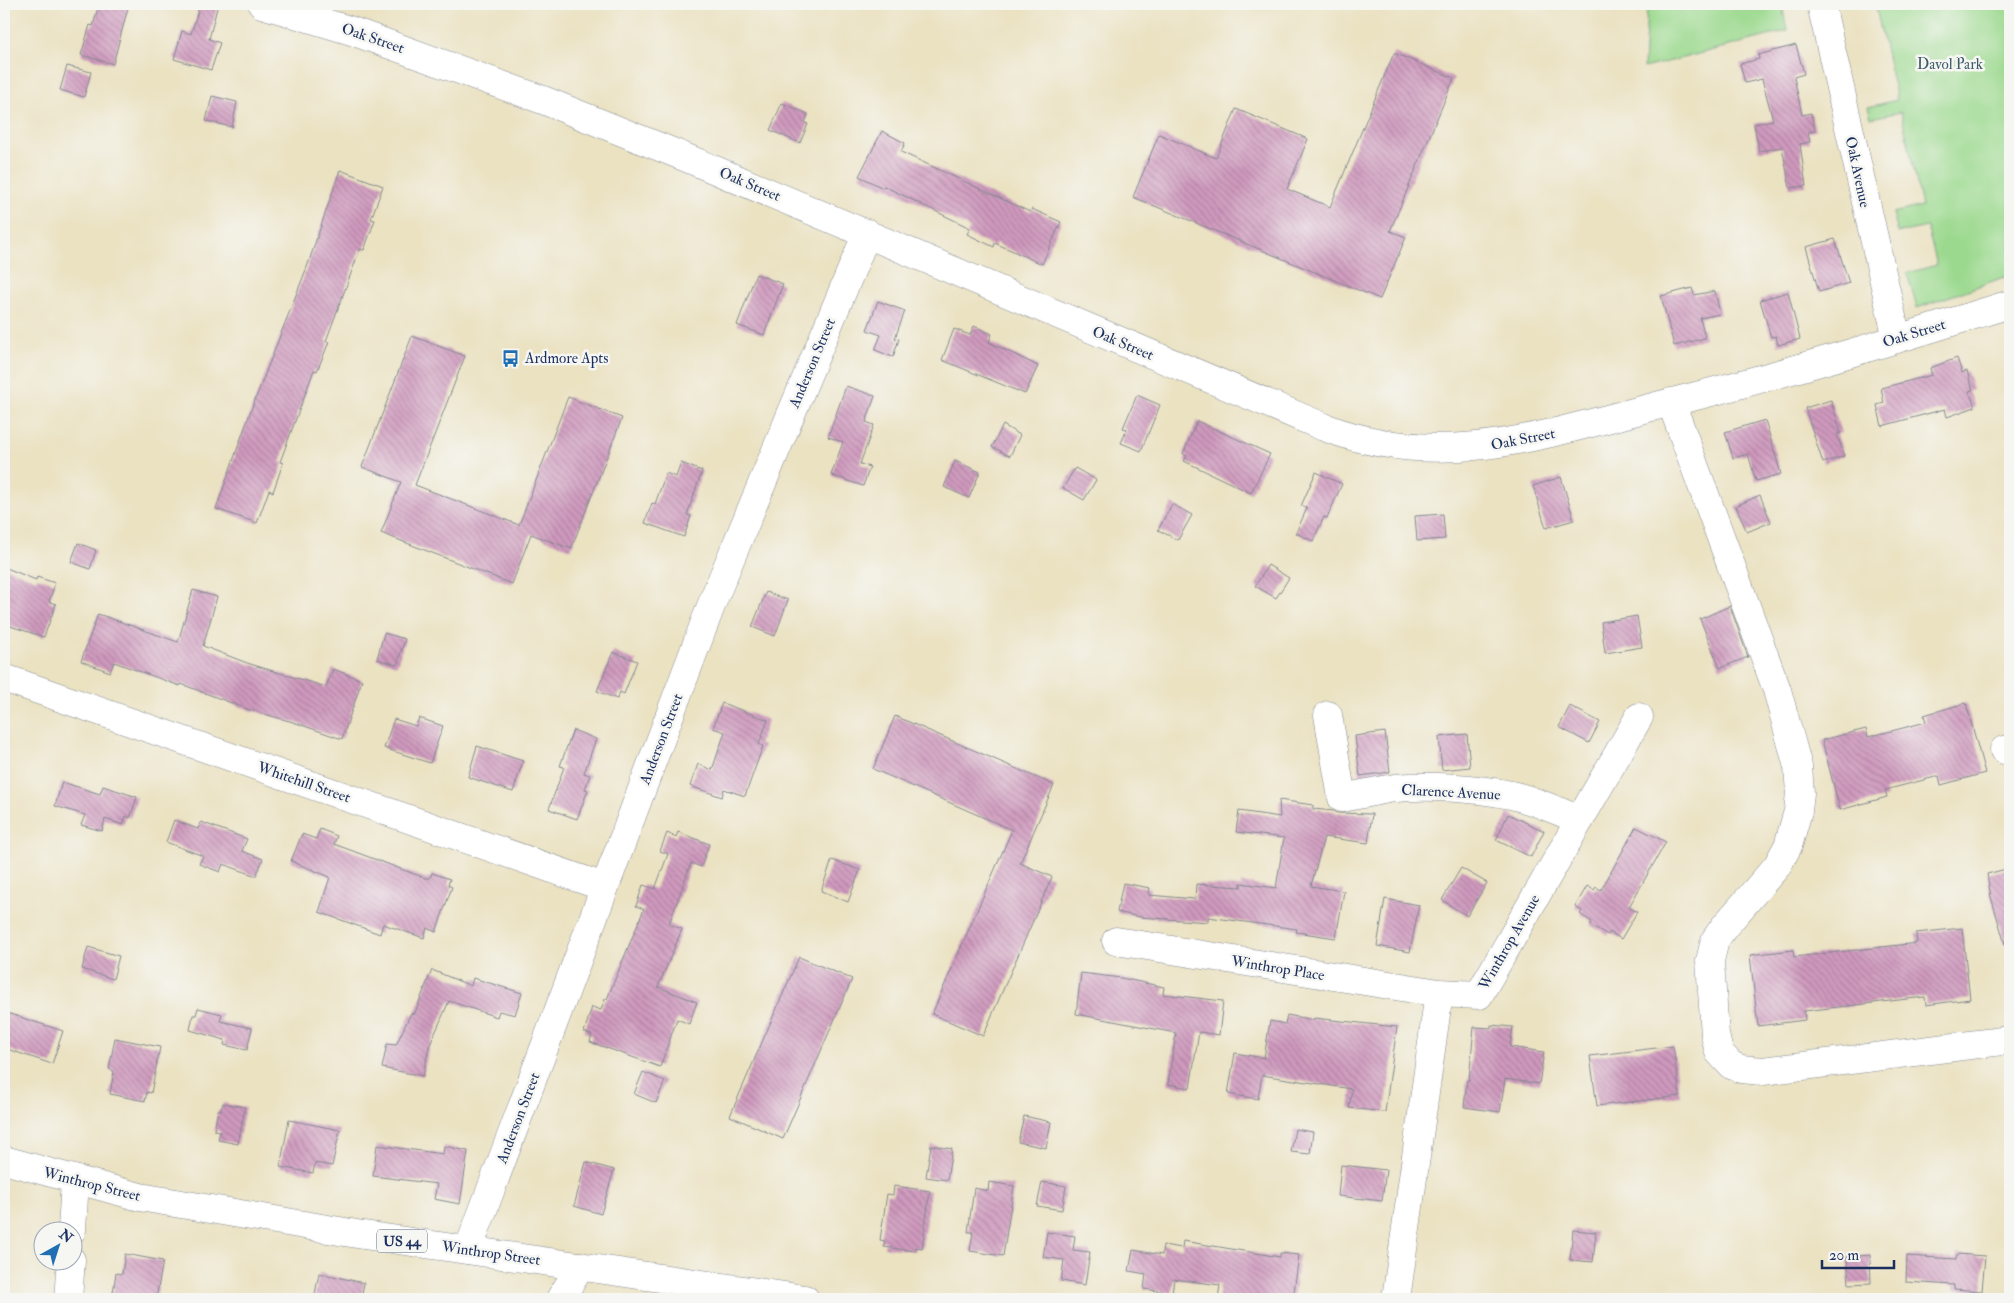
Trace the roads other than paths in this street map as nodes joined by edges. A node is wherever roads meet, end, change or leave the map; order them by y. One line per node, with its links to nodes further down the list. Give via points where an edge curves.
1 (262, 4): 3 (main road, Oak Street, via 352,31 494,81)
2 (1821, 4): 5 (main road, Oak Avenue)
3 (866, 233): 6 (main road, Oak Street, via 1324,427 1389,445 1436,449 1491,445 1558,432); 11 (main road, Anderson Street, via 714,598)
4 (2010, 304): 5 (main road, Oak Street)
5 (1897, 339): 6 (main road, Oak Street)
6 (1671, 402): 14 (main road, via 1777,690 1798,767 1800,793 1788,846 1777,866 1715,940 1710,961 1719,1052 1731,1065 1763,1071)
7 (4, 678): 11 (main road, Whitehill Street)
8 (1328, 715): 10 (main road, Clarence Avenue, via 1342,798 1389,789 1490,791 1535,802)
9 (1639, 717): 10 (main road, Winthrop Avenue)
10 (1580, 820): 13 (main road, Winthrop Avenue, via 1479,995)
11 (604, 887): 18 (main road, Anderson Street)
12 (1116, 941): 13 (main road, Winthrop Place)
13 (1439, 993): 24 (main road)
14 (2010, 1040)
15 (4, 1160): 16 (main road, Winthrop Street / US 44)
16 (75, 1180): 17 (main road); 18 (main road, Winthrop Street / US 44, via 140,1197)
17 (73, 1220)
18 (468, 1250): 19 (main road, Winthrop Street / US 44)
19 (581, 1266): 22 (main road); 23 (main road, Winthrop Street / US 44)
20 (70, 1270): 21 (main road)
21 (68, 1299)
22 (560, 1299)
23 (805, 1299)
24 (1396, 1299)

